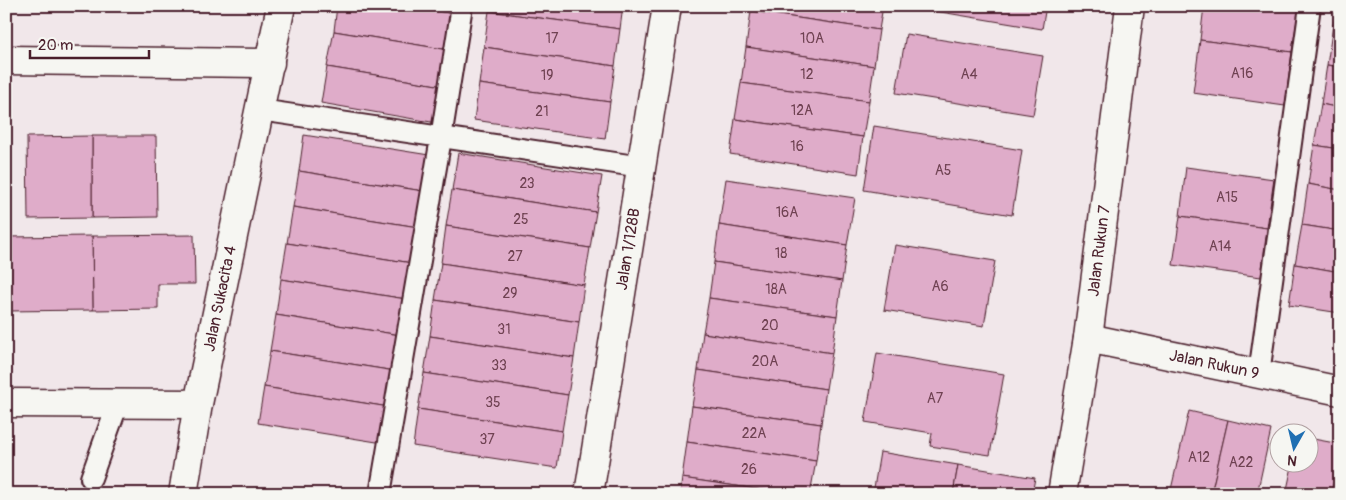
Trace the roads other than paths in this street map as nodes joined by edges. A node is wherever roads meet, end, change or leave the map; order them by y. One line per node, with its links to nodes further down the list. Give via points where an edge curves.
1 (281, 6): 7 (street, Jalan Sukacita 4)
2 (462, 6): 9 (lane)
3 (667, 6): 10 (street, Jalan 1/128B)
4 (1130, 6): 11 (street, Jalan Rukun 7)
5 (1310, 6): 12 (lane)
6 (6, 60): 7 (street)
7 (270, 63): 8 (street, Jalan Sukacita 4)
8 (260, 110): 9 (lane); 16 (street, Jalan Sukacita 4)
9 (442, 138): 10 (lane); 19 (lane)
10 (642, 167): 20 (street, Jalan 1/128B)
11 (1088, 338): 12 (street, Jalan Rukun 9); 21 (street, Jalan Rukun 7)
12 (1259, 374): 13 (street, Jalan Rukun 9)
13 (1340, 391)
14 (6, 403): 15 (street)
15 (118, 403): 16 (street); 17 (lane)
16 (198, 404): 18 (street, Jalan Sukacita 4)
17 (91, 478)
18 (183, 494)
19 (380, 494)
20 (589, 494)
21 (1062, 494)

